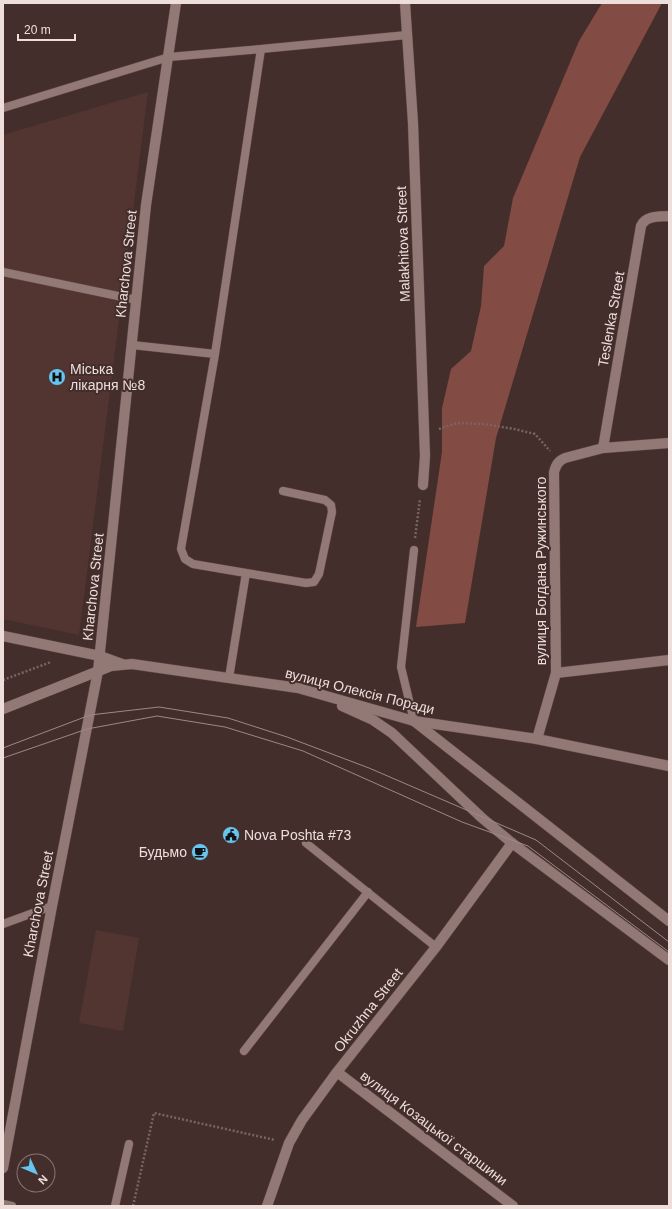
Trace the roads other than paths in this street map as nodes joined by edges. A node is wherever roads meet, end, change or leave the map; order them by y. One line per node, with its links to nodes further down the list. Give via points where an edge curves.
1 (176, 3): 5 (street, Kharchova Street)
2 (405, 3): 3 (street, Malakhitova Street)
3 (407, 35): 4 (lane); 14 (street, Malakhitova Street, via 413,122 424,443)
4 (261, 49): 5 (lane); 11 (lane)
5 (169, 57): 6 (lane); 9 (street, Kharchova Street, via 146,205)
6 (3, 108)
7 (669, 216): 13 (street, Teslenka Street, via 652,217 642,226)
8 (3, 272): 9 (lane)
9 (137, 300): 10 (street, Kharchova Street)
10 (132, 345): 11 (lane); 19 (street, Kharchova Street)
11 (215, 354): 17 (lane, via 181,549 185,559 193,564)
12 (669, 443): 13 (street, вулиця Богдана Ружинського)
13 (603, 448): 23 (street, вулиця Богдана Ружинського, via 559,461 554,472)
14 (423, 485)
15 (283, 491): 17 (lane, via 325,500 331,505 332,512 319,574 314,582 306,583)
16 (414, 550): 27 (lane, via 401,667)
17 (246, 573): 24 (lane)
18 (3, 636): 19 (street)
19 (100, 656): 21 (street); 22 (street, Kharchova Street)
20 (669, 660): 23 (street)
21 (122, 664): 22 (street, вулиця Олексія Поради); 24 (street, вулиця Олексія Поради)
22 (98, 671): 26 (street, вулиця Олексія Поради); 33 (street, Kharchova Street)
23 (556, 673): 28 (street, вулиця Богдана Ружинського)
24 (229, 678): 25 (street, вулиця Олексія Поради)
25 (298, 688): 27 (street, вулиця Олексія Поради); 31 (street, via 373,720 392,733)
26 (3, 709)
27 (414, 722): 28 (street, вулиця Олексія Поради); 34 (street)
28 (537, 739): 29 (street, вулиця Олексія Поради)
29 (669, 766)
30 (306, 842): 32 (lane)
31 (512, 843): 36 (street, Okruzhna Street); 37 (street)
32 (368, 892): 36 (lane); 38 (lane)
33 (52, 906): 35 (lane); 41 (street, Kharchova Street)
34 (669, 922)
35 (3, 924)
36 (436, 948): 39 (street, Okruzhna Street)
37 (669, 960)
38 (244, 1051)
39 (337, 1072): 46 (street, Okruzhna Street, via 302,1120 289,1144); 47 (street, вулиця Козацької старшини)
40 (129, 1144): 45 (lane)
41 (5, 1148): 42 (street, Kharchova Street)
42 (3, 1168)
43 (3, 1204): 44 (lane)
44 (12, 1206)
45 (115, 1206)
46 (266, 1206)
47 (513, 1206)

